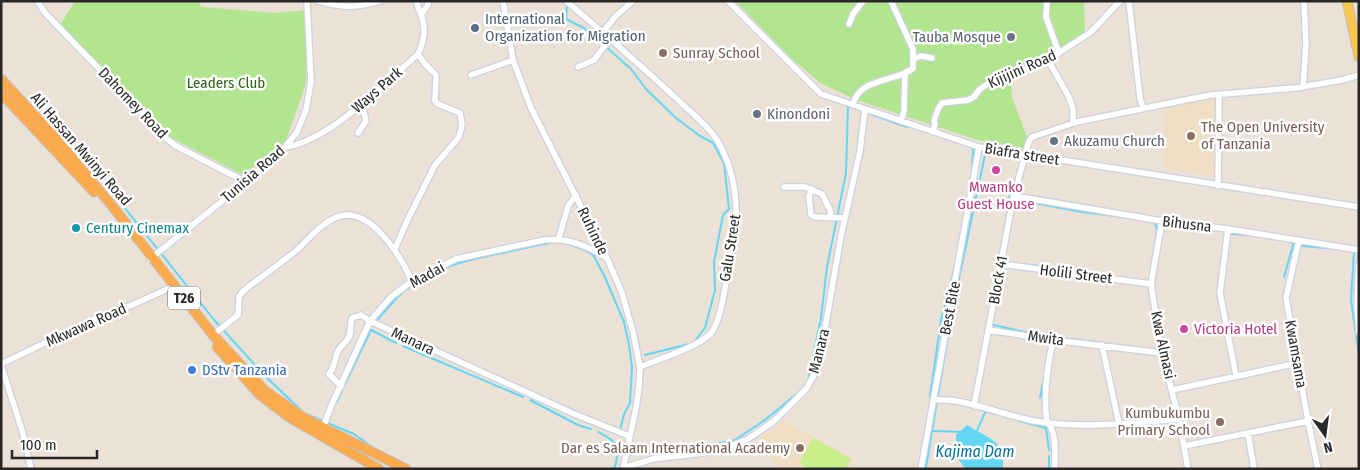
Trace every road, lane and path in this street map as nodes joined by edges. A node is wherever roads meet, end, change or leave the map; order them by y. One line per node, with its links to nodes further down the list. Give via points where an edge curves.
1 (37, 1): 48 (street, Dahomey Road, via 167,139)
2 (307, 1): 46 (street, Tunisia Road, via 309,97 302,121)
3 (318, 1): 4 (street, via 352,7)
4 (380, 1)
5 (417, 1): 18 (street, via 416,7)
6 (428, 1): 18 (street)
7 (503, 1): 27 (street, Ruhinde)
8 (566, 1): 20 (street, Galu Street)
9 (633, 1): 20 (street)
10 (728, 1): 37 (street, Biafra street, via 821,94)
11 (862, 1): 19 (street)
12 (891, 1): 26 (street, via 913,49)
13 (1047, 1): 22 (street, via 1046,17)
14 (1120, 1): 22 (street, Kijijini Road, via 1091,32)
15 (1129, 1): 39 (street)
16 (1304, 1): 34 (street)
17 (1347, 1): 24 (main road)
18 (421, 16): 23 (street, via 425,30)
19 (849, 24)
20 (603, 32): 21 (street, Galu Street)
21 (610, 38): 29 (street, via 594,60); 78 (street, Galu Street, via 716,138 728,163 737,208 730,261 713,331 686,349)
22 (1059, 53): 28 (street, Kijijini Road)
23 (418, 54): 38 (street, Ways Park); 60 (street, via 436,75 438,104 460,113 462,125 458,136 435,165)
24 (1359, 57)
25 (932, 58): 26 (street, via 921,56)
26 (913, 59): 30 (street, via 913,68)
27 (513, 60): 31 (street); 52 (street, Ruhinde, via 531,108)
28 (1048, 60): 42 (street, via 1069,97); 43 (street, Kijijini Road, via 994,80 968,100 942,103 935,117)
29 (578, 67)
30 (905, 73): 37 (street, via 872,84 860,93); 41 (street)
31 (471, 75)
32 (1359, 75): 34 (street, Block 41)
33 (1, 79): 62 (highway, Ali Hassan Mwinyi Road / T26, via 60,143)
34 (1303, 87): 36 (street, Block 41)
35 (1, 93): 62 (highway, Ali Hassan Mwinyi Road / T26, via 110,208)
36 (1219, 94): 39 (street, Block 41); 49 (street)
37 (853, 105): 40 (street, Biafra street)
38 (360, 107): 44 (street, via 366,121); 46 (street, Ways Park, via 318,136)
39 (1143, 108): 42 (street, Block 41)
40 (865, 109): 41 (street, Biafra street); 55 (street, Manara, via 860,151)
41 (901, 121): 43 (street, Biafra street)
42 (1073, 123): 47 (street, Block 41, via 1032,137)
43 (933, 132): 45 (street, Biafra street)
44 (358, 133)
45 (979, 147): 47 (street, Biafra street); 82 (street, Best Bite)
46 (286, 148): 48 (street, Tunisia Road)
47 (1025, 155): 49 (street, Biafra street); 53 (street, Block 41)
48 (246, 182): 62 (street, Tunisia Road)
49 (1218, 186): 54 (street, Biafra street)
50 (784, 188): 51 (street)
51 (812, 188): 55 (street, via 822,194 830,210); 55 (street, via 809,196 811,215)
52 (576, 195): 58 (street, via 568,206); 63 (street, Ruhinde)
53 (1015, 196): 56 (street, Bihusna); 64 (street, Block 41)
54 (1359, 207)
55 (838, 217): 95 (street, Manara, via 820,351 813,377 800,397 748,439 723,449 654,460)
56 (1162, 221): 57 (street, Bihusna); 67 (street, Kwa Almasi)
57 (1228, 229): 59 (street, Bihusna); 79 (street, via 1220,293)
58 (559, 238): 63 (street, Madai, via 586,246); 66 (street, Madai, via 456,259)
59 (1299, 240): 61 (street, Bihusna); 77 (street, Kwamsama, via 1286,298)
60 (395, 249): 66 (street); 72 (street, via 359,217 340,216 331,220 243,291 239,297 238,316)
61 (1359, 250)
62 (151, 258): 68 (highway, Ali Hassan Mwinyi Road / T26); 72 (highway, Ali Hassan Mwinyi Road / T26)
63 (607, 258): 78 (street, Ruhinde, via 629,315)
64 (1001, 264): 67 (street, Holili Street); 70 (street, Block 41)
65 (1359, 264): 71 (street)
66 (412, 281): 69 (street, Madai, via 391,297)
67 (1151, 284): 75 (street, Kwa Almasi)
68 (172, 287): 76 (street, Mkwawa Road, via 101,316); 93 (highway, Ali Hassan Mwinyi Road / T26, via 217,348 260,395 289,417)
69 (370, 321): 80 (street, Madai); 80 (street, Manara, via 361,315 352,318 350,333 337,353 337,361 330,374); 90 (street, Manara)
70 (990, 330): 73 (street, Mwita); 83 (street, Block 41)
71 (1359, 332)
72 (213, 335): 88 (highway, Ali Hassan Mwinyi Road / T26, via 264,390 293,412)
73 (1053, 340): 74 (street, Mwita); 86 (street, via 1046,382)
74 (1102, 345): 75 (street, Mwita); 87 (street)
75 (1162, 353): 81 (street, Kwa Almasi)
76 (1, 364): 92 (street)
77 (1298, 364): 79 (street); 85 (street, Kwamsama)
78 (640, 367): 90 (street, Ruhinde)
79 (1236, 376): 81 (street)
80 (340, 386): 88 (street, Madai)
81 (1172, 390): 84 (street, Kwa Almasi)
82 (934, 400): 83 (street); 96 (street, Best Bite)
83 (974, 406): 86 (street)
84 (1179, 419): 87 (street); 91 (street, Kwa Almasi)
85 (1308, 421): 89 (street); 100 (street, Kwamsama)
86 (1047, 422): 87 (street); 97 (street, via 1054,438)
87 (1119, 424)
88 (323, 428): 94 (highway, Ali Hassan Mwinyi Road / T26)
89 (1248, 433): 91 (street); 99 (street)
90 (630, 436): 95 (street, Ruhinde)
91 (1184, 446): 98 (street, Kwa Almasi)
92 (31, 469)
93 (379, 469)
94 (406, 469)
95 (623, 469)
96 (921, 469)
97 (1055, 469)
98 (1188, 469)
99 (1254, 469)
100 (1318, 469)

